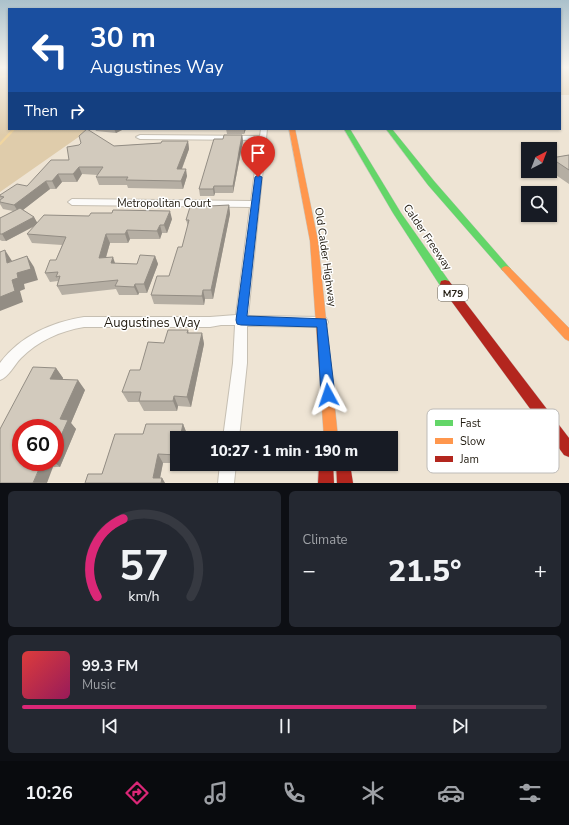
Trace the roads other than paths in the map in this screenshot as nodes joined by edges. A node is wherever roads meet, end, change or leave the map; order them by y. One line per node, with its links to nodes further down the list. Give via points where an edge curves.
1 (292, 130): 10 (main road, Old Calder Highway, via 314,241)
2 (347, 130): 13 (main road, Calder Freeway / M79, via 375,179 426,255)
3 (390, 130): 11 (main road, via 418,168)
4 (402, 130): 11 (main road, via 453,198)
5 (263, 133): 6 (street); 8 (street)
6 (140, 137)
7 (72, 202): 8 (street, Metropolitan Court)
8 (255, 204): 9 (street)
9 (241, 320): 10 (street, Augustines Way); 12 (street, Augustines Way, via 70,323 45,333 22,348); 14 (street, via 240,363)
10 (322, 322): 15 (main road, Old Calder Highway)
11 (569, 335)
12 (0, 374)
13 (538, 409)
14 (232, 431)
15 (330, 431)
16 (559, 437): 17 (main road, Calder Freeway / M79)
17 (569, 450)
18 (227, 471): 21 (street)
19 (326, 471): 22 (main road)
20 (343, 471): 23 (main road)
21 (226, 483)
22 (326, 483)
23 (345, 483)

